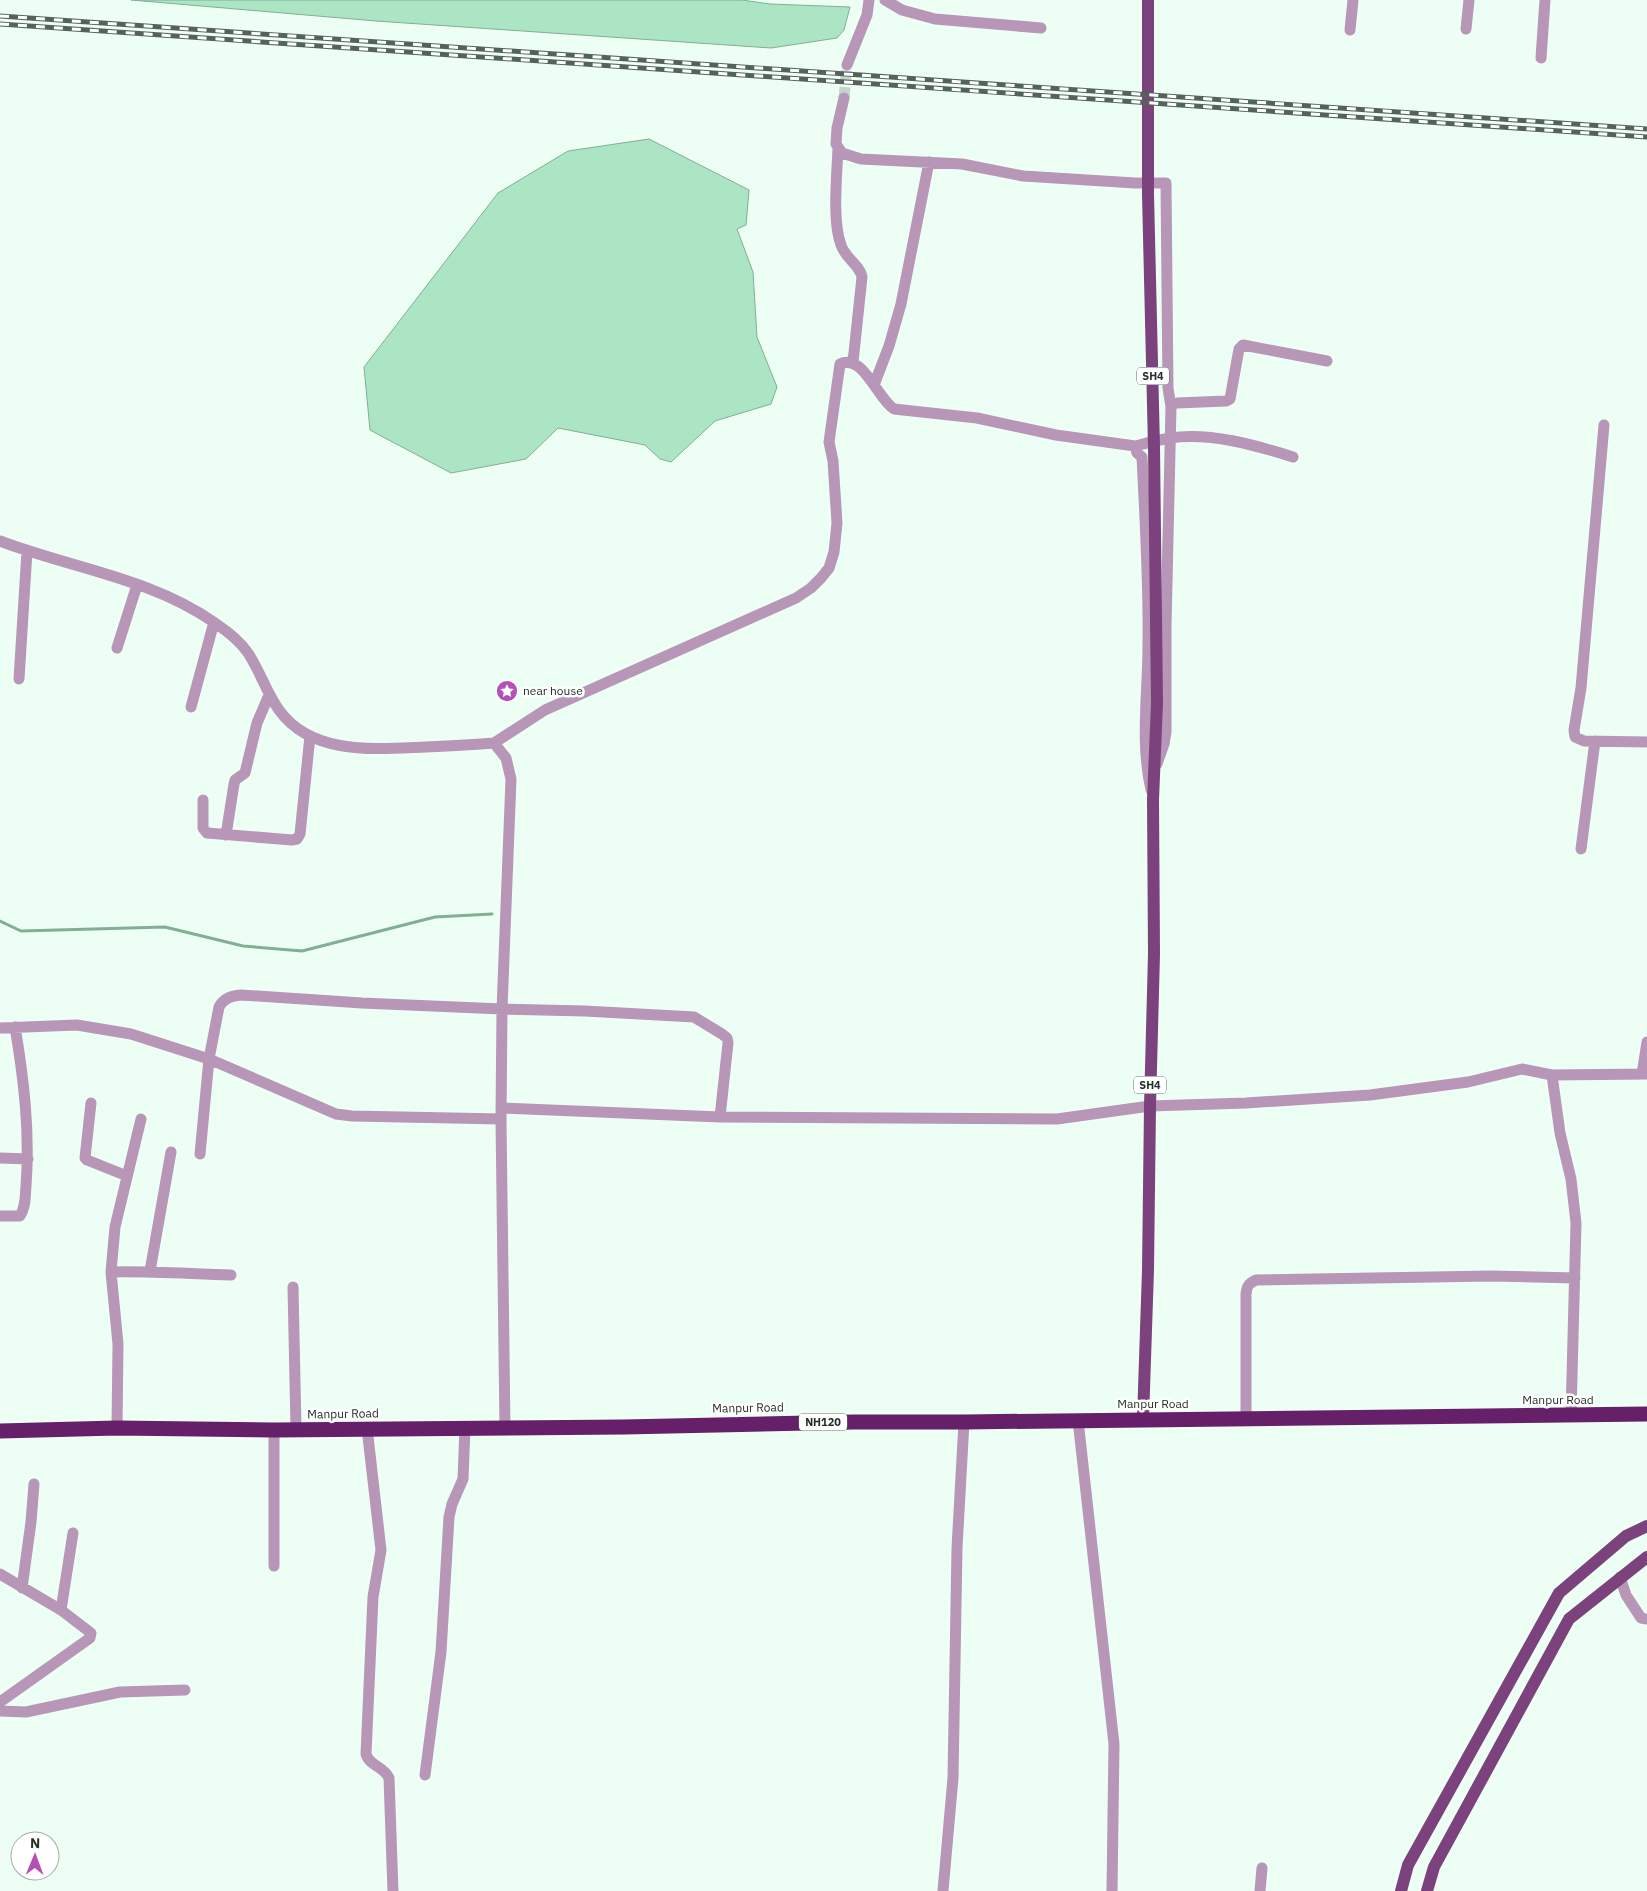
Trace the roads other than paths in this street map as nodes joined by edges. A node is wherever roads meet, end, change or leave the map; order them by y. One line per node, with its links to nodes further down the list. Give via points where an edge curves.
1 (869, 0): 11 (street, via 867,15)
2 (885, 0): 7 (street, via 909,13 935,19)
3 (1148, 0): 35 (main road, SH4, via 1148,194 1158,703)
4 (1353, 0): 9 (street)
5 (1468, 0): 8 (street)
6 (1545, 0): 10 (street)
7 (1041, 28)
8 (1466, 29)
9 (1350, 30)
10 (1540, 58)
11 (848, 65)
12 (844, 98): 13 (street, via 836,128)
13 (838, 148): 14 (street, via 842,153 861,158); 16 (street, via 836,221 839,239 844,253 862,277)
14 (929, 162): 17 (street, via 901,304); 18 (street, via 970,165 1024,176 1166,183 1168,388)
15 (1327, 361): 18 (street, via 1242,345 1238,351 1230,399 1175,403)
16 (853, 362): 17 (street); 34 (street, via 840,364 829,442 837,522 834,552 829,568 821,578 796,598 545,710)
17 (874, 385): 21 (street, via 889,406 899,411 977,418 1056,435)
18 (1171, 407): 20 (street)
19 (1604, 425): 32 (street, via 1574,730 1580,740)
20 (1170, 438): 21 (street); 22 (street, via 1229,441); 35 (street, via 1166,732)
21 (1135, 446): 37 (street, via 1142,457 1148,556 1145,738)
22 (1293, 457)
23 (0, 541): 24 (street)
24 (27, 551): 25 (street); 28 (street)
25 (137, 585): 26 (street); 27 (street)
26 (214, 622): 29 (street, via 248,653); 30 (street)
27 (117, 648)
28 (19, 680)
29 (269, 695): 31 (street, via 289,721); 38 (street, via 257,723 245,773 235,780)
30 (191, 707)
31 (310, 736): 34 (street, via 364,749); 38 (street, via 297,839)
32 (1595, 741): 33 (street); 39 (street)
33 (1647, 742)
34 (494, 743): 40 (street, via 506,758 511,779)
35 (1156, 766): 37 (main road, SH4)
36 (203, 800): 38 (street, via 204,830)
37 (1153, 800): 48 (main road, SH4, via 1154,954)
38 (226, 834)
39 (1581, 849)
40 (502, 1009): 44 (street, via 241,994 222,1001 219,1007); 49 (street); 50 (street, via 694,1017 727,1038)
41 (15, 1027): 42 (street); 44 (street, via 77,1025 131,1034); 55 (street, via 24,1084)
42 (0, 1028)
43 (1647, 1042): 45 (street)
44 (209, 1059): 49 (street, via 336,1114); 53 (street)
45 (1644, 1074): 46 (street)
46 (1552, 1075): 48 (street, via 1522,1069 1486,1079 1370,1095); 61 (street, via 1576,1223)
47 (91, 1103): 56 (street, via 85,1158)
48 (1150, 1106): 50 (street, via 1058,1120); 65 (main road, SH4)
49 (502, 1113): 50 (street); 72 (street)
50 (720, 1117)
51 (141, 1119): 56 (street)
52 (170, 1152): 58 (street)
53 (200, 1154)
54 (0, 1158): 55 (street)
55 (28, 1159): 57 (street, via 23,1212 17,1217)
56 (126, 1176): 59 (street, via 115,1227)
57 (0, 1216)
58 (150, 1271): 59 (street); 60 (street)
59 (111, 1272): 69 (street, via 118,1344)
60 (231, 1275)
61 (1575, 1278): 64 (street); 66 (street, via 1492,1276 1256,1280 1247,1287 1246,1294)
62 (293, 1287): 73 (street)
63 (1647, 1414): 64 (highway, Manpur Road / NH120)
64 (1571, 1415): 66 (highway, Manpur Road / NH120)
65 (1144, 1419): 66 (highway, Manpur Road / NH120); 67 (highway, Manpur Road / NH120)
66 (1246, 1419)
67 (1078, 1420): 68 (highway, Manpur Road / NH120); 93 (street, via 1114,1744)
68 (964, 1422): 72 (highway, Manpur Road / NH120); 92 (street, via 957,1548 953,1778)
69 (117, 1428): 74 (highway, Manpur Road / NH120); 75 (highway, Manpur Road / NH120)
70 (367, 1428): 71 (highway, Manpur Road / NH120); 73 (highway, Manpur Road / NH120); 91 (street, via 381,1550 373,1597 366,1754 387,1772 389,1778)
71 (465, 1428): 72 (highway, Manpur Road / NH120); 89 (street, via 463,1479 450,1517 441,1652)
72 (505, 1428)
73 (296, 1429): 74 (highway, Manpur Road / NH120)
74 (274, 1430): 80 (street)
75 (0, 1431)
76 (34, 1484): 83 (street)
77 (1647, 1526): 95 (main road, via 1626,1536 1559,1593 1408,1865)
78 (73, 1533): 84 (street)
79 (1647, 1557): 82 (main road)
80 (274, 1566)
81 (0, 1574): 83 (street)
82 (1620, 1577): 85 (street, via 1626,1595 1641,1618); 96 (main road, via 1568,1619 1434,1867)
83 (22, 1588): 84 (street)
84 (61, 1610): 87 (street, via 90,1632 90,1638)
85 (1647, 1619)
86 (185, 1690): 88 (street, via 120,1692 26,1712)
87 (0, 1702)
88 (0, 1711)
89 (425, 1775)
90 (1262, 1868): 94 (street)
91 (393, 1891)
92 (943, 1891)
93 (1112, 1891)
94 (1260, 1891)
95 (1401, 1891)
96 (1427, 1891)

